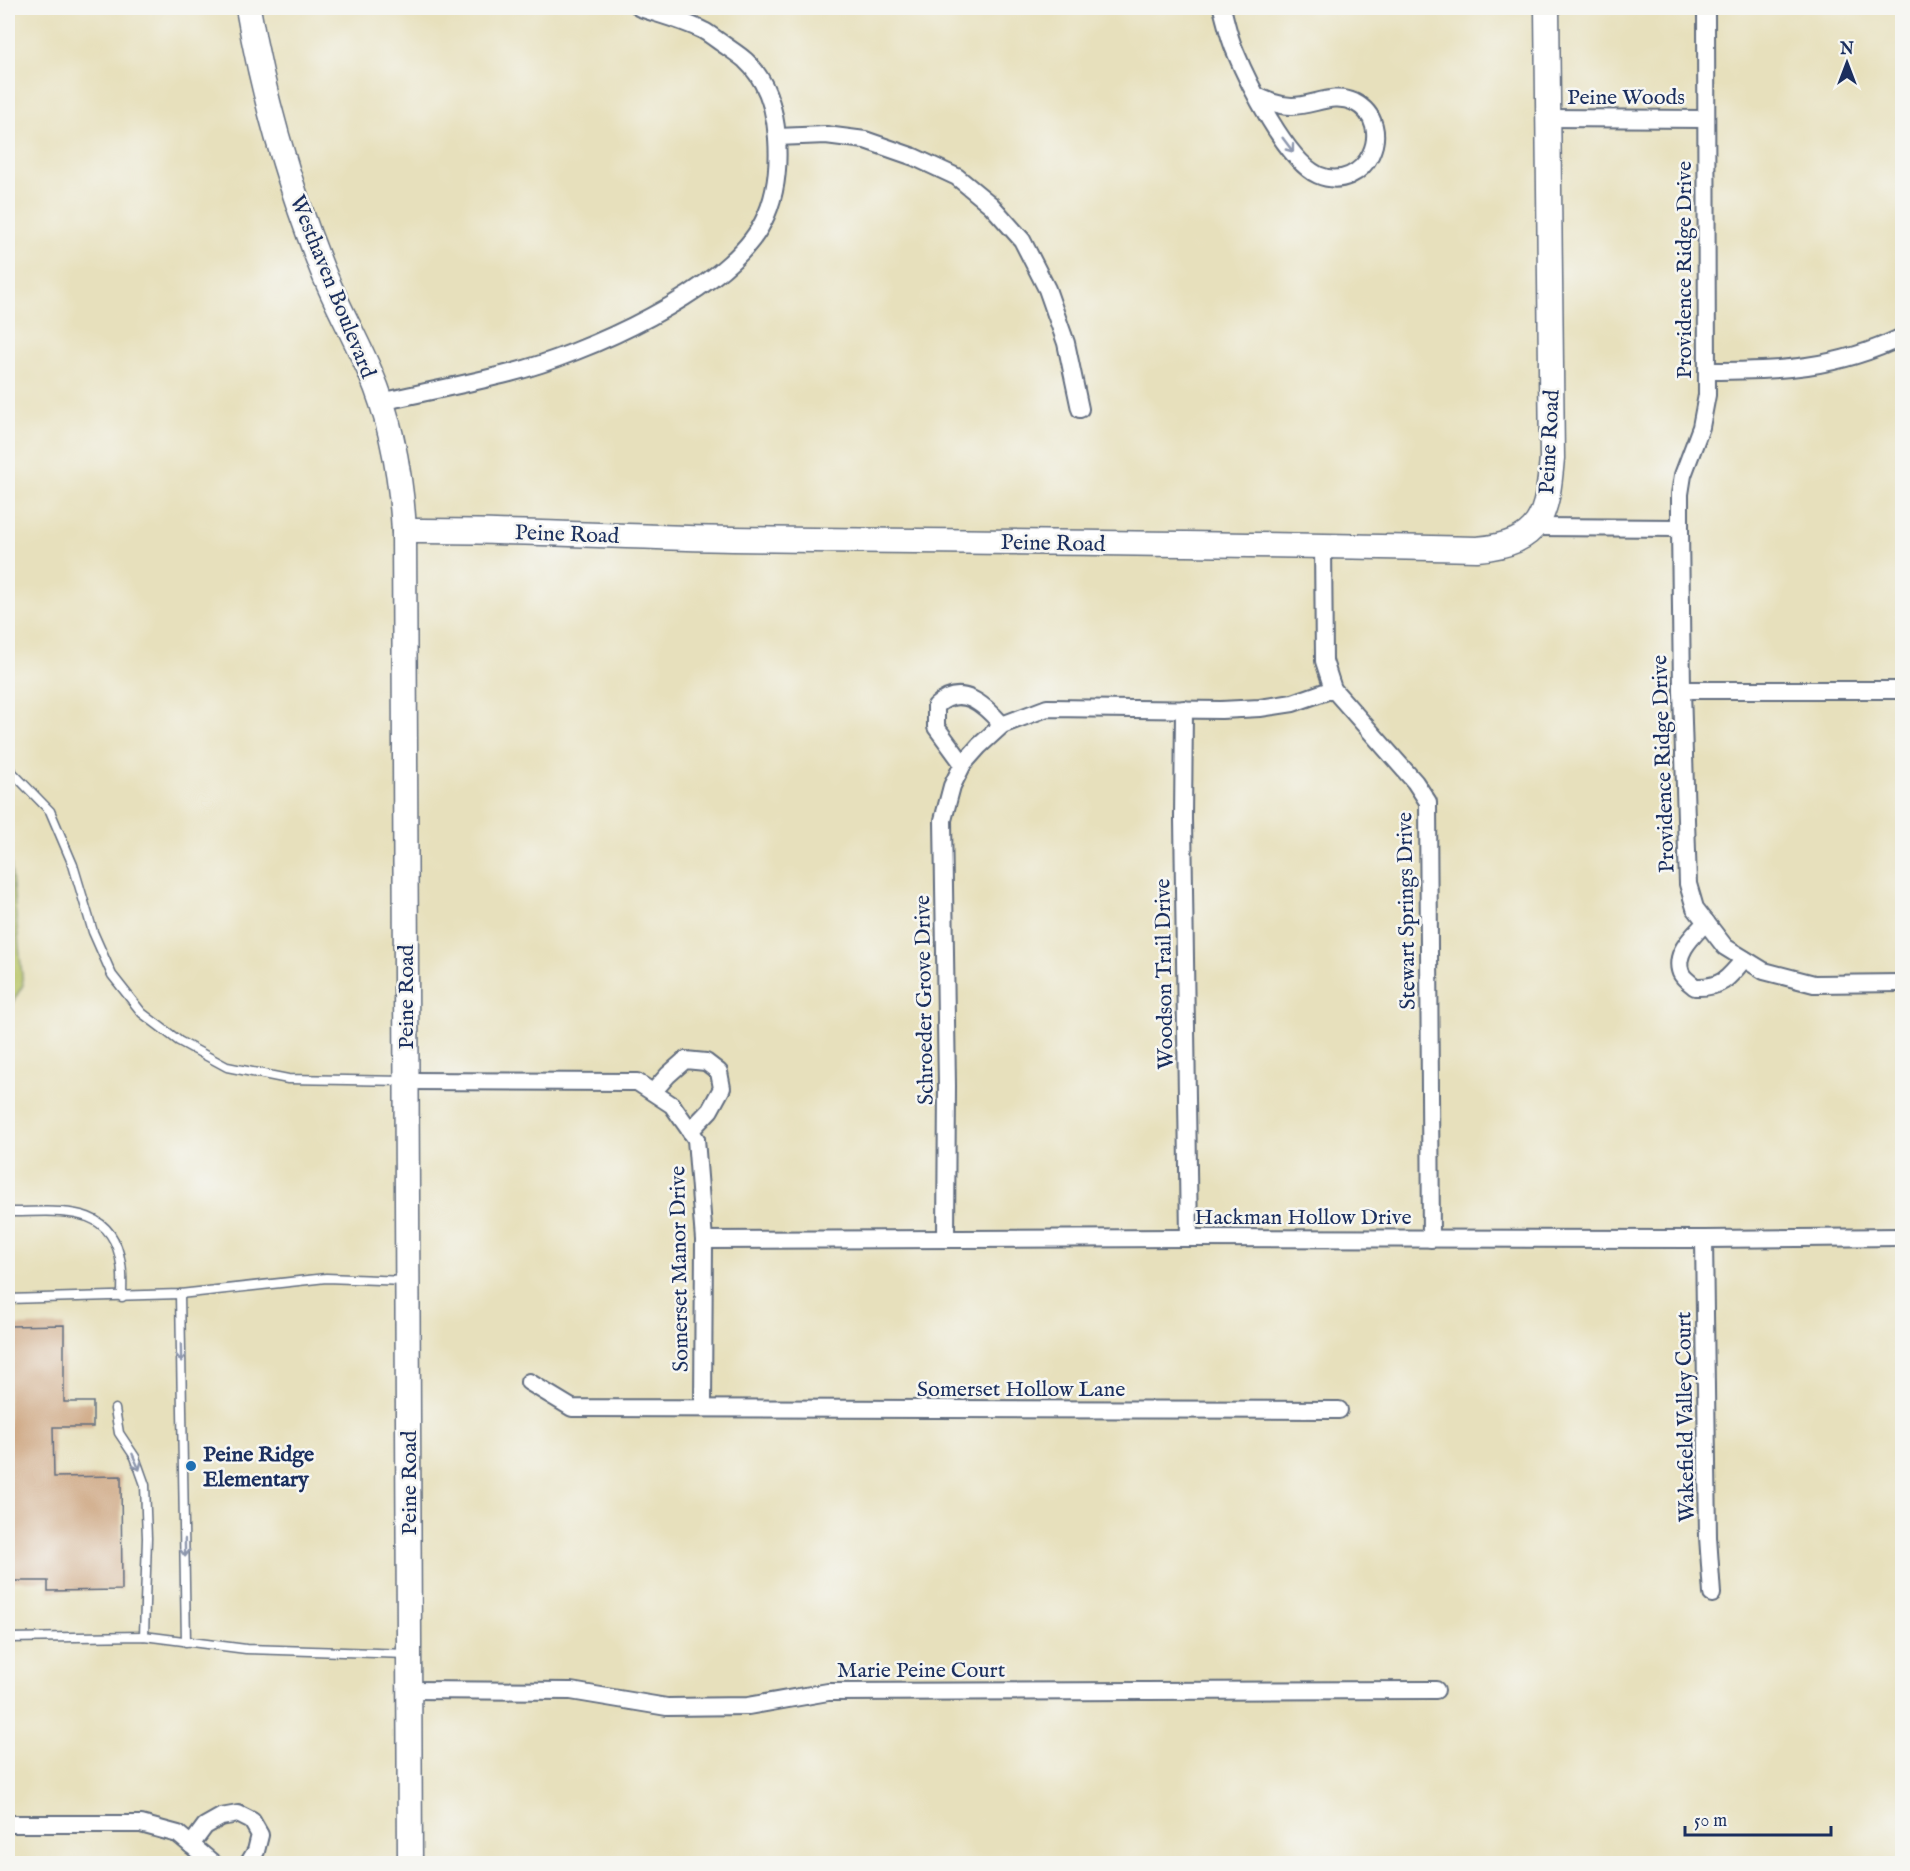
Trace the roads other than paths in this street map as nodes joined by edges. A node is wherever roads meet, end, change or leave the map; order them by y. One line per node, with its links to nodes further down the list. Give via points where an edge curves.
1 (248, 8): 12 (street, Westhaven Boulevard, via 274,122 306,227)
2 (640, 8): 9 (street, via 704,31 746,60 766,88)
3 (1222, 8): 6 (street, via 1234,49)
4 (1547, 8): 7 (street, Peine Road)
5 (1706, 8): 8 (street, Providence Ridge Drive)
6 (1257, 96): 6 (street, one-way to 6, via 1301,162 1319,175 1349,176 1360,170 1372,153 1375,140 1370,116 1353,101 1340,98 1291,106)
7 (1548, 118): 8 (street, Peine Woods); 14 (street, Peine Road, via 1552,458 1545,506)
8 (1705, 119): 11 (street, Providence Ridge Drive)
9 (777, 136): 12 (street, via 774,190 763,223 715,277 626,328 569,354 511,373); 13 (street, via 826,135 865,140 957,177 991,205 1022,240 1047,289 1066,343)
10 (1902, 337): 11 (street, via 1844,360 1809,367)
11 (1708, 371): 15 (street, Providence Ridge Drive, via 1703,418 1683,474)
12 (381, 402): 16 (street, Westhaven Boulevard, via 400,473)
13 (1080, 410)
14 (1536, 527): 15 (street); 17 (street, Peine Road, via 1528,535 1495,548)
15 (1680, 528): 19 (street, Providence Ridge Drive)
16 (404, 531): 17 (street, Peine Road, via 728,539); 28 (street, Peine Road)
17 (1323, 545): 18 (street, Stewart Springs Drive, via 1324,661)
18 (1333, 689): 21 (street, Schroeder Grove Drive, via 1277,706); 35 (street, Stewart Springs Drive, via 1428,802)
19 (1682, 690): 20 (street); 25 (street, Providence Ridge Drive, via 1688,884 1695,908)
20 (1902, 690)
21 (1184, 709): 22 (street, Schroeder Grove Drive, via 1047,708); 34 (street, Woodson Trail Drive)
22 (1002, 725): 23 (street, Schroeder Grove Drive); 23 (street, via 978,702 958,695 936,706 936,727)
23 (963, 764): 33 (street, Schroeder Grove Drive, via 943,820)
24 (8, 770): 28 (lane, via 50,811 112,975 142,1012 179,1041 227,1067 288,1079)
25 (1706, 922): 26 (street, Providence Ridge Drive, via 1725,947); 26 (street, via 1679,958 1681,974 1695,987 1710,987 1722,982)
26 (1744, 959): 27 (street, Providence Ridge Drive, via 1764,971 1814,984)
27 (1902, 983)
28 (405, 1080): 29 (street, Somerset Manor Drive, via 638,1082); 38 (street, Peine Road)
29 (653, 1092): 30 (street, Somerset Manor Drive, via 672,1105); 30 (street, via 685,1060 706,1062 719,1072 722,1088 710,1110)
30 (690, 1131): 37 (street, Somerset Manor Drive, via 696,1139)
31 (8, 1212): 40 (lane, via 79,1213 98,1220 111,1235 121,1263)
32 (1902, 1237): 36 (street, Hackman Hollow Drive)
33 (946, 1238): 34 (street, Hackman Hollow Drive); 37 (street, Hackman Hollow Drive)
34 (1189, 1238): 35 (street, Hackman Hollow Drive)
35 (1431, 1239): 36 (street, Hackman Hollow Drive)
36 (1704, 1239): 46 (street, Wakefield Valley Court)
37 (704, 1240): 43 (street, Somerset Manor Drive)
38 (406, 1281): 39 (lane, via 326,1278); 50 (street, Peine Road)
39 (180, 1294): 40 (lane); 49 (lane, one-way to 49)
40 (122, 1297): 41 (lane)
41 (8, 1299)
42 (529, 1382): 43 (street, Somerset Hollow Lane, via 572,1408)
43 (703, 1408): 45 (street, Somerset Hollow Lane)
44 (115, 1409): 47 (lane, one-way to 47, via 119,1433 135,1457 145,1485)
45 (1339, 1410)
46 (1712, 1594)
47 (144, 1636): 48 (lane); 49 (lane)
48 (8, 1638)
49 (186, 1642): 50 (lane, via 246,1649)
50 (409, 1654): 51 (street, Peine Road)
51 (409, 1690): 52 (street, Marie Peine Court, via 571,1691 667,1707 748,1707 828,1692); 57 (street, Peine Road)
52 (1436, 1690)
53 (8, 1824): 54 (street, via 141,1824 178,1834)
54 (191, 1845): 55 (street); 56 (street, via 205,1826 238,1814 252,1821 260,1835)
55 (214, 1863)
56 (248, 1863)
57 (410, 1863)

